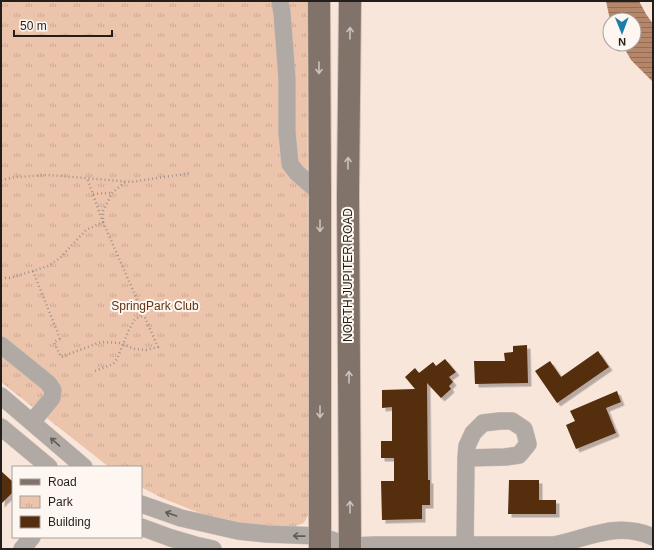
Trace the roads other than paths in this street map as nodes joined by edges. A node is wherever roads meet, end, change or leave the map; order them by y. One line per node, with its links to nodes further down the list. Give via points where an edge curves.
1 (280, 1): 4 (street, via 287,79 290,164)
2 (319, 1): 4 (main road, one-way to 4)
3 (350, 1): 5 (main road, NORTH JUPITER ROAD, one-way to 3)
4 (320, 193): 5 (main road); 17 (main road, one-way to 17)
5 (348, 193): 19 (main road, NORTH JUPITER ROAD, one-way to 5)
6 (1, 345): 8 (street, via 48,383 52,390 52,398)
7 (1, 396): 8 (street)
8 (32, 422): 12 (street, one-way to 8)
9 (1, 427): 11 (street)
10 (466, 458): 18 (street)
11 (48, 466)
12 (83, 466)
13 (142, 504): 17 (street, one-way to 13, via 238,531 181,518)
14 (142, 527): 21 (street, via 170,538)
15 (653, 537): 18 (street, via 629,530 613,530 553,545)
16 (31, 538): 20 (street)
17 (320, 543): 19 (street)
18 (465, 547): 19 (street, via 376,545)
19 (347, 548)
20 (22, 549)
21 (213, 549)

